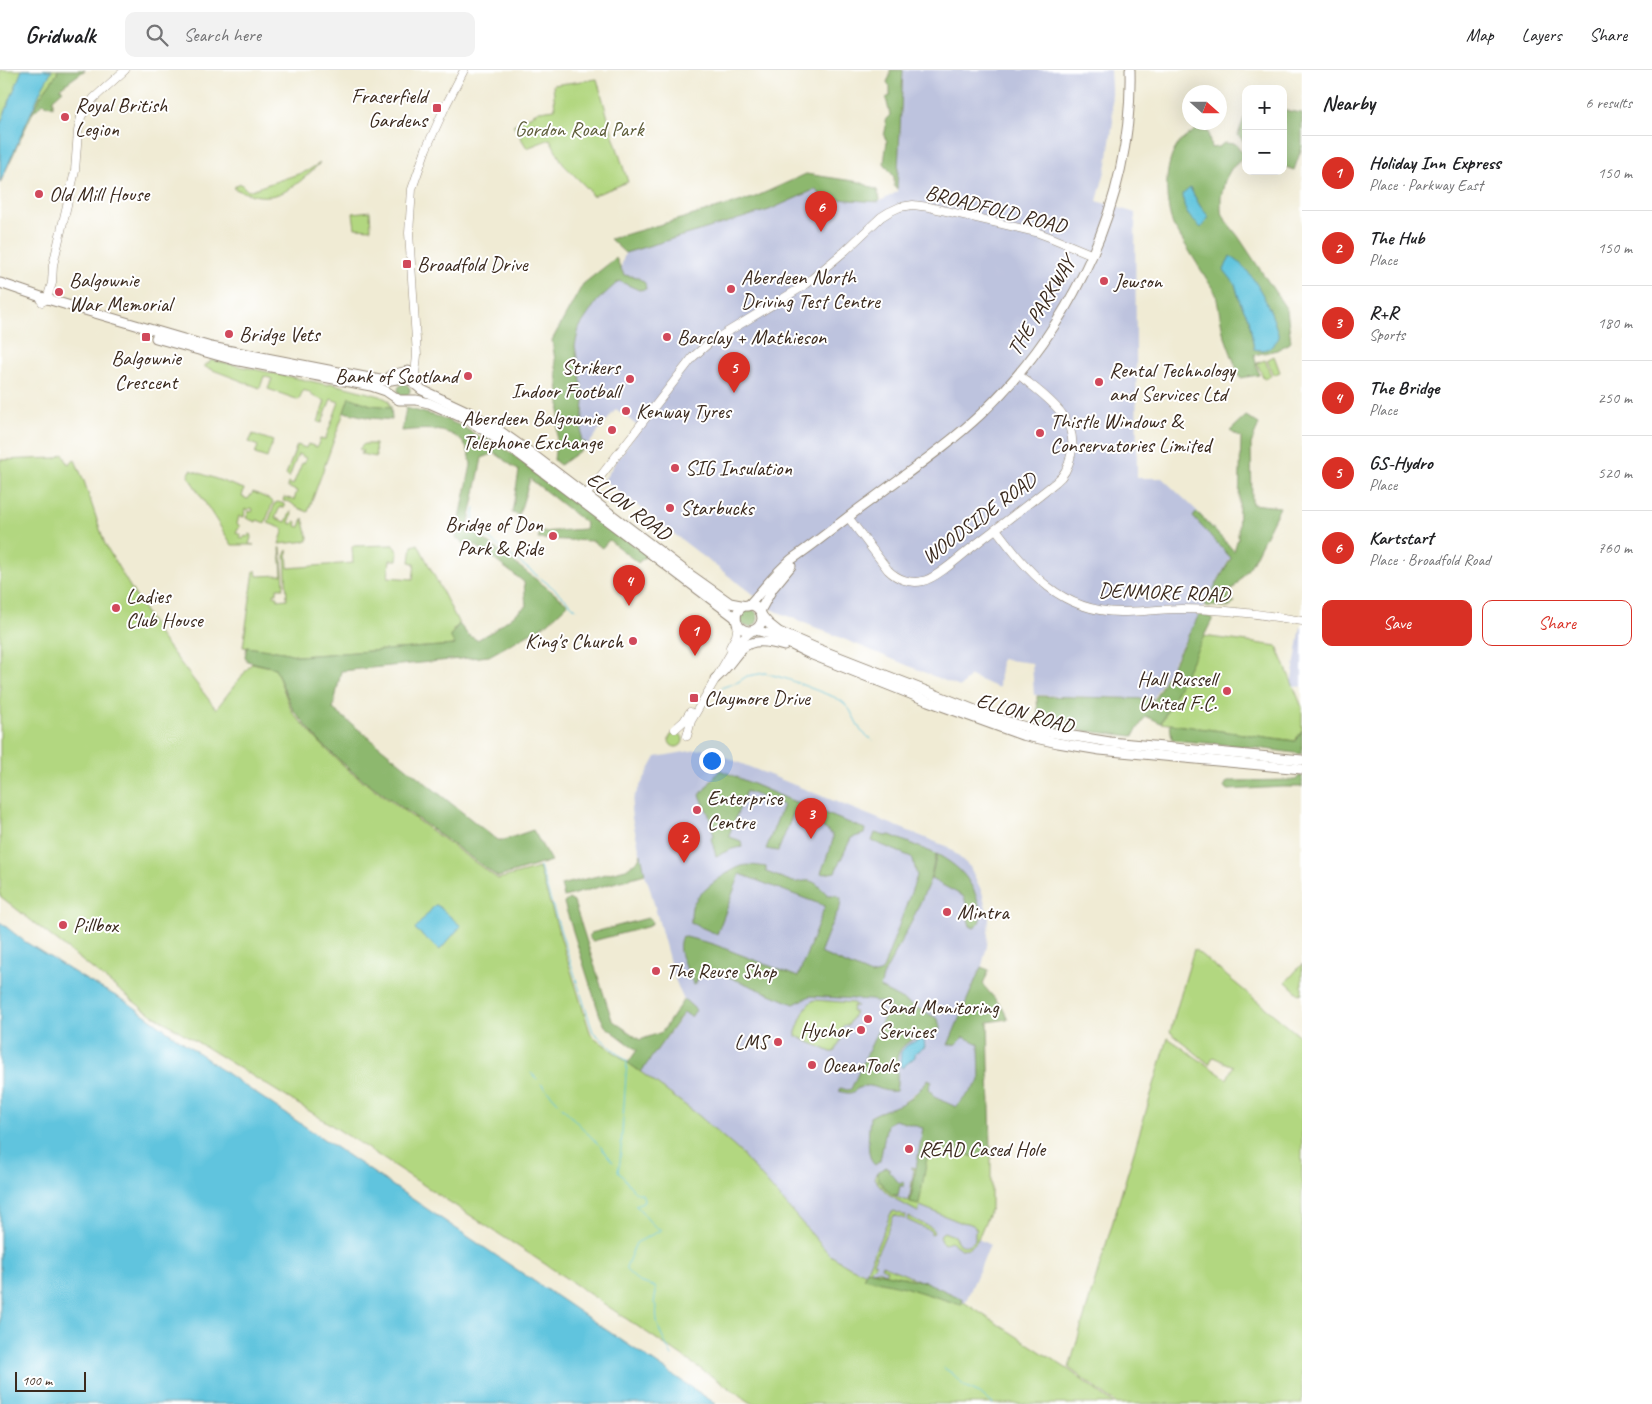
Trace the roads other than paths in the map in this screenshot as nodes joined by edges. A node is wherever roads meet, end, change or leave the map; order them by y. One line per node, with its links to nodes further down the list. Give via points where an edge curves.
1 (125, 70): 7 (street, via 94,98 81,117 75,171 53,265 52,283)
2 (464, 70): 8 (street, via 426,149 412,189 409,233)
3 (1130, 70): 4 (main road, THE PARKWAY, via 1122,156 1110,206)
4 (1093, 255): 11 (main road, THE PARKWAY, via 1047,338); 16 (street, BROADFOLD ROAD, via 1036,232 934,208 913,205 889,212 802,287 709,343 693,357)
5 (0, 283): 7 (main road)
6 (0, 289): 7 (main road)
7 (44, 301): 10 (main road, via 211,347); 14 (main road, via 204,352 371,386)
8 (416, 361): 9 (street); 13 (street)
9 (408, 370): 10 (main road, via 386,376); 12 (street)
10 (337, 371): 12 (main road, via 385,381)
11 (1019, 375): 17 (main road, THE PARKWAY, via 960,433); 18 (street, WOODSIDE ROAD, via 1066,417 1072,432 1072,450 1067,468 1059,480)
12 (397, 380): 13 (main road, via 407,378); 14 (main road, via 392,388)
13 (414, 385): 15 (main road, via 414,394); 16 (main road, ELLON ROAD, via 496,429)
14 (394, 397): 15 (main road)
15 (408, 400): 22 (main road, ELLON ROAD, via 441,407 470,421)
16 (586, 495): 20 (main road, ELLON ROAD, via 722,598)
17 (848, 517): 18 (street, WOODSIDE ROAD, via 888,570 896,577 911,582 933,576); 19 (main road, THE PARKWAY)
18 (996, 529): 23 (street, DENMORE ROAD, via 1039,581 1070,601 1088,607 1118,612 1210,610)
19 (802, 552): 20 (main road, THE PARKWAY, via 781,568); 21 (main road, THE PARKWAY, via 776,583)
20 (747, 606): 21 (main road, via 755,607); 22 (main road, via 740,609)
21 (761, 613): 24 (main road, via 761,624); 29 (main road, ELLON ROAD, via 779,632 816,648 979,712 1036,730 1110,742)
22 (737, 621): 24 (main road, via 744,630); 27 (street, via 736,636 726,654 686,719)
23 (1302, 621)
24 (753, 631): 25 (main road, ELLON ROAD, via 770,634); 26 (street, via 735,646)
25 (810, 654): 26 (main road, via 766,641 752,642 739,650); 30 (main road, ELLON ROAD, via 994,726 1050,742 1100,750)
26 (715, 679): 28 (street, via 690,724)
27 (675, 729)
28 (687, 736)
29 (1302, 760)
30 (1302, 769)

